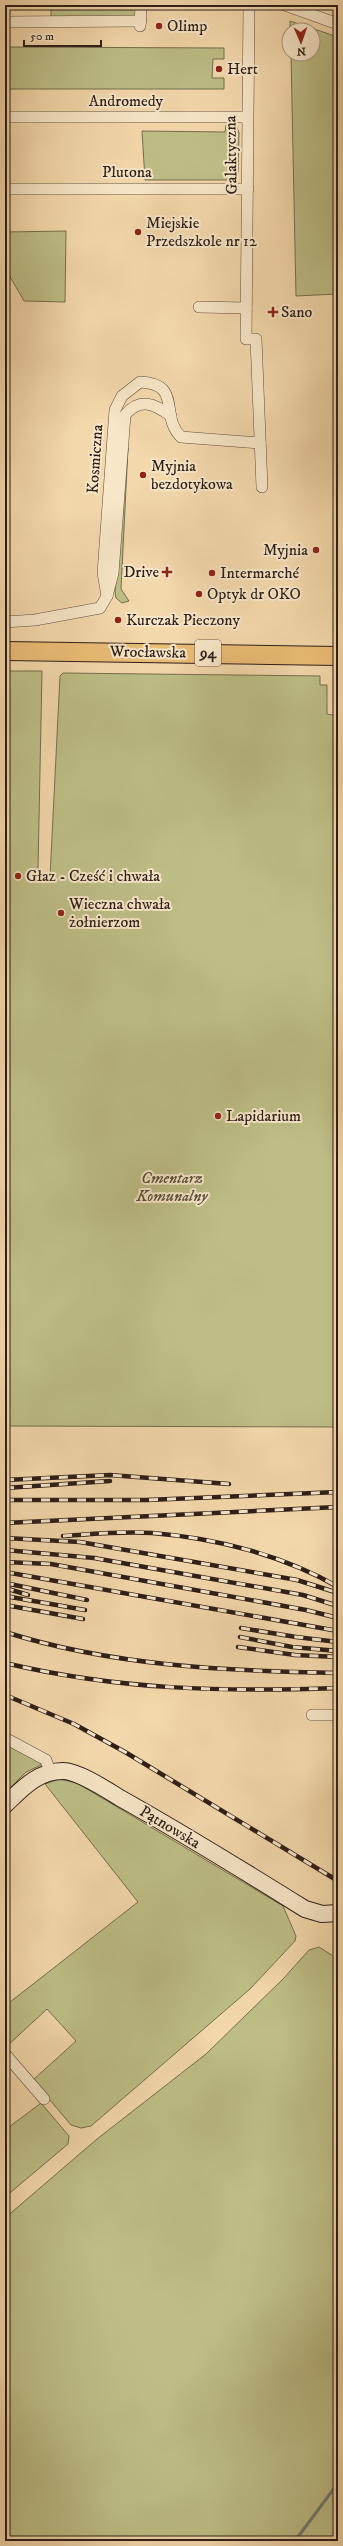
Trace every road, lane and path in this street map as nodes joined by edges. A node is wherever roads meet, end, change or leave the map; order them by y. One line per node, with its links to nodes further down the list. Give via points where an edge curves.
1 (141, 5): 4 (street, via 140,24)
2 (249, 5): 6 (street, Galaktyczna)
3 (285, 5): 5 (street)
4 (5, 22)
5 (338, 24)
6 (247, 117): 7 (street, Andromedy); 9 (street, Galaktyczna)
7 (5, 118)
8 (5, 189): 9 (street, Plutona)
9 (248, 189): 11 (street, Galaktyczna)
10 (199, 307): 11 (street)
11 (246, 308): 13 (street, Galaktyczna, via 246,338 256,338)
12 (171, 416): 13 (street, Kosmiczna, via 174,430 180,437); 15 (street, via 156,405 149,404 131,407 125,415 118,528 113,573); 15 (street, Kosmiczna, via 165,391 159,385 150,382 140,382 132,386 122,396 115,410 102,573)
13 (260, 443): 14 (street, Galaktyczna)
14 (262, 487)
15 (107, 596): 16 (street, via 100,608)
16 (5, 622)
17 (5, 651): 18 (main road, Wrocławska / 94)
18 (338, 656)
19 (312, 1715): 20 (street)
20 (338, 1715)
21 (5, 1738): 22 (street, via 46,1760)
22 (50, 1772): 23 (street, Pątnowska, via 33,1779); 24 (street, Pątnowska, via 65,1771 96,1784 305,1909 322,1914)
23 (5, 1805)
24 (338, 1913)
25 (5, 2054): 26 (street)
26 (44, 2098)

